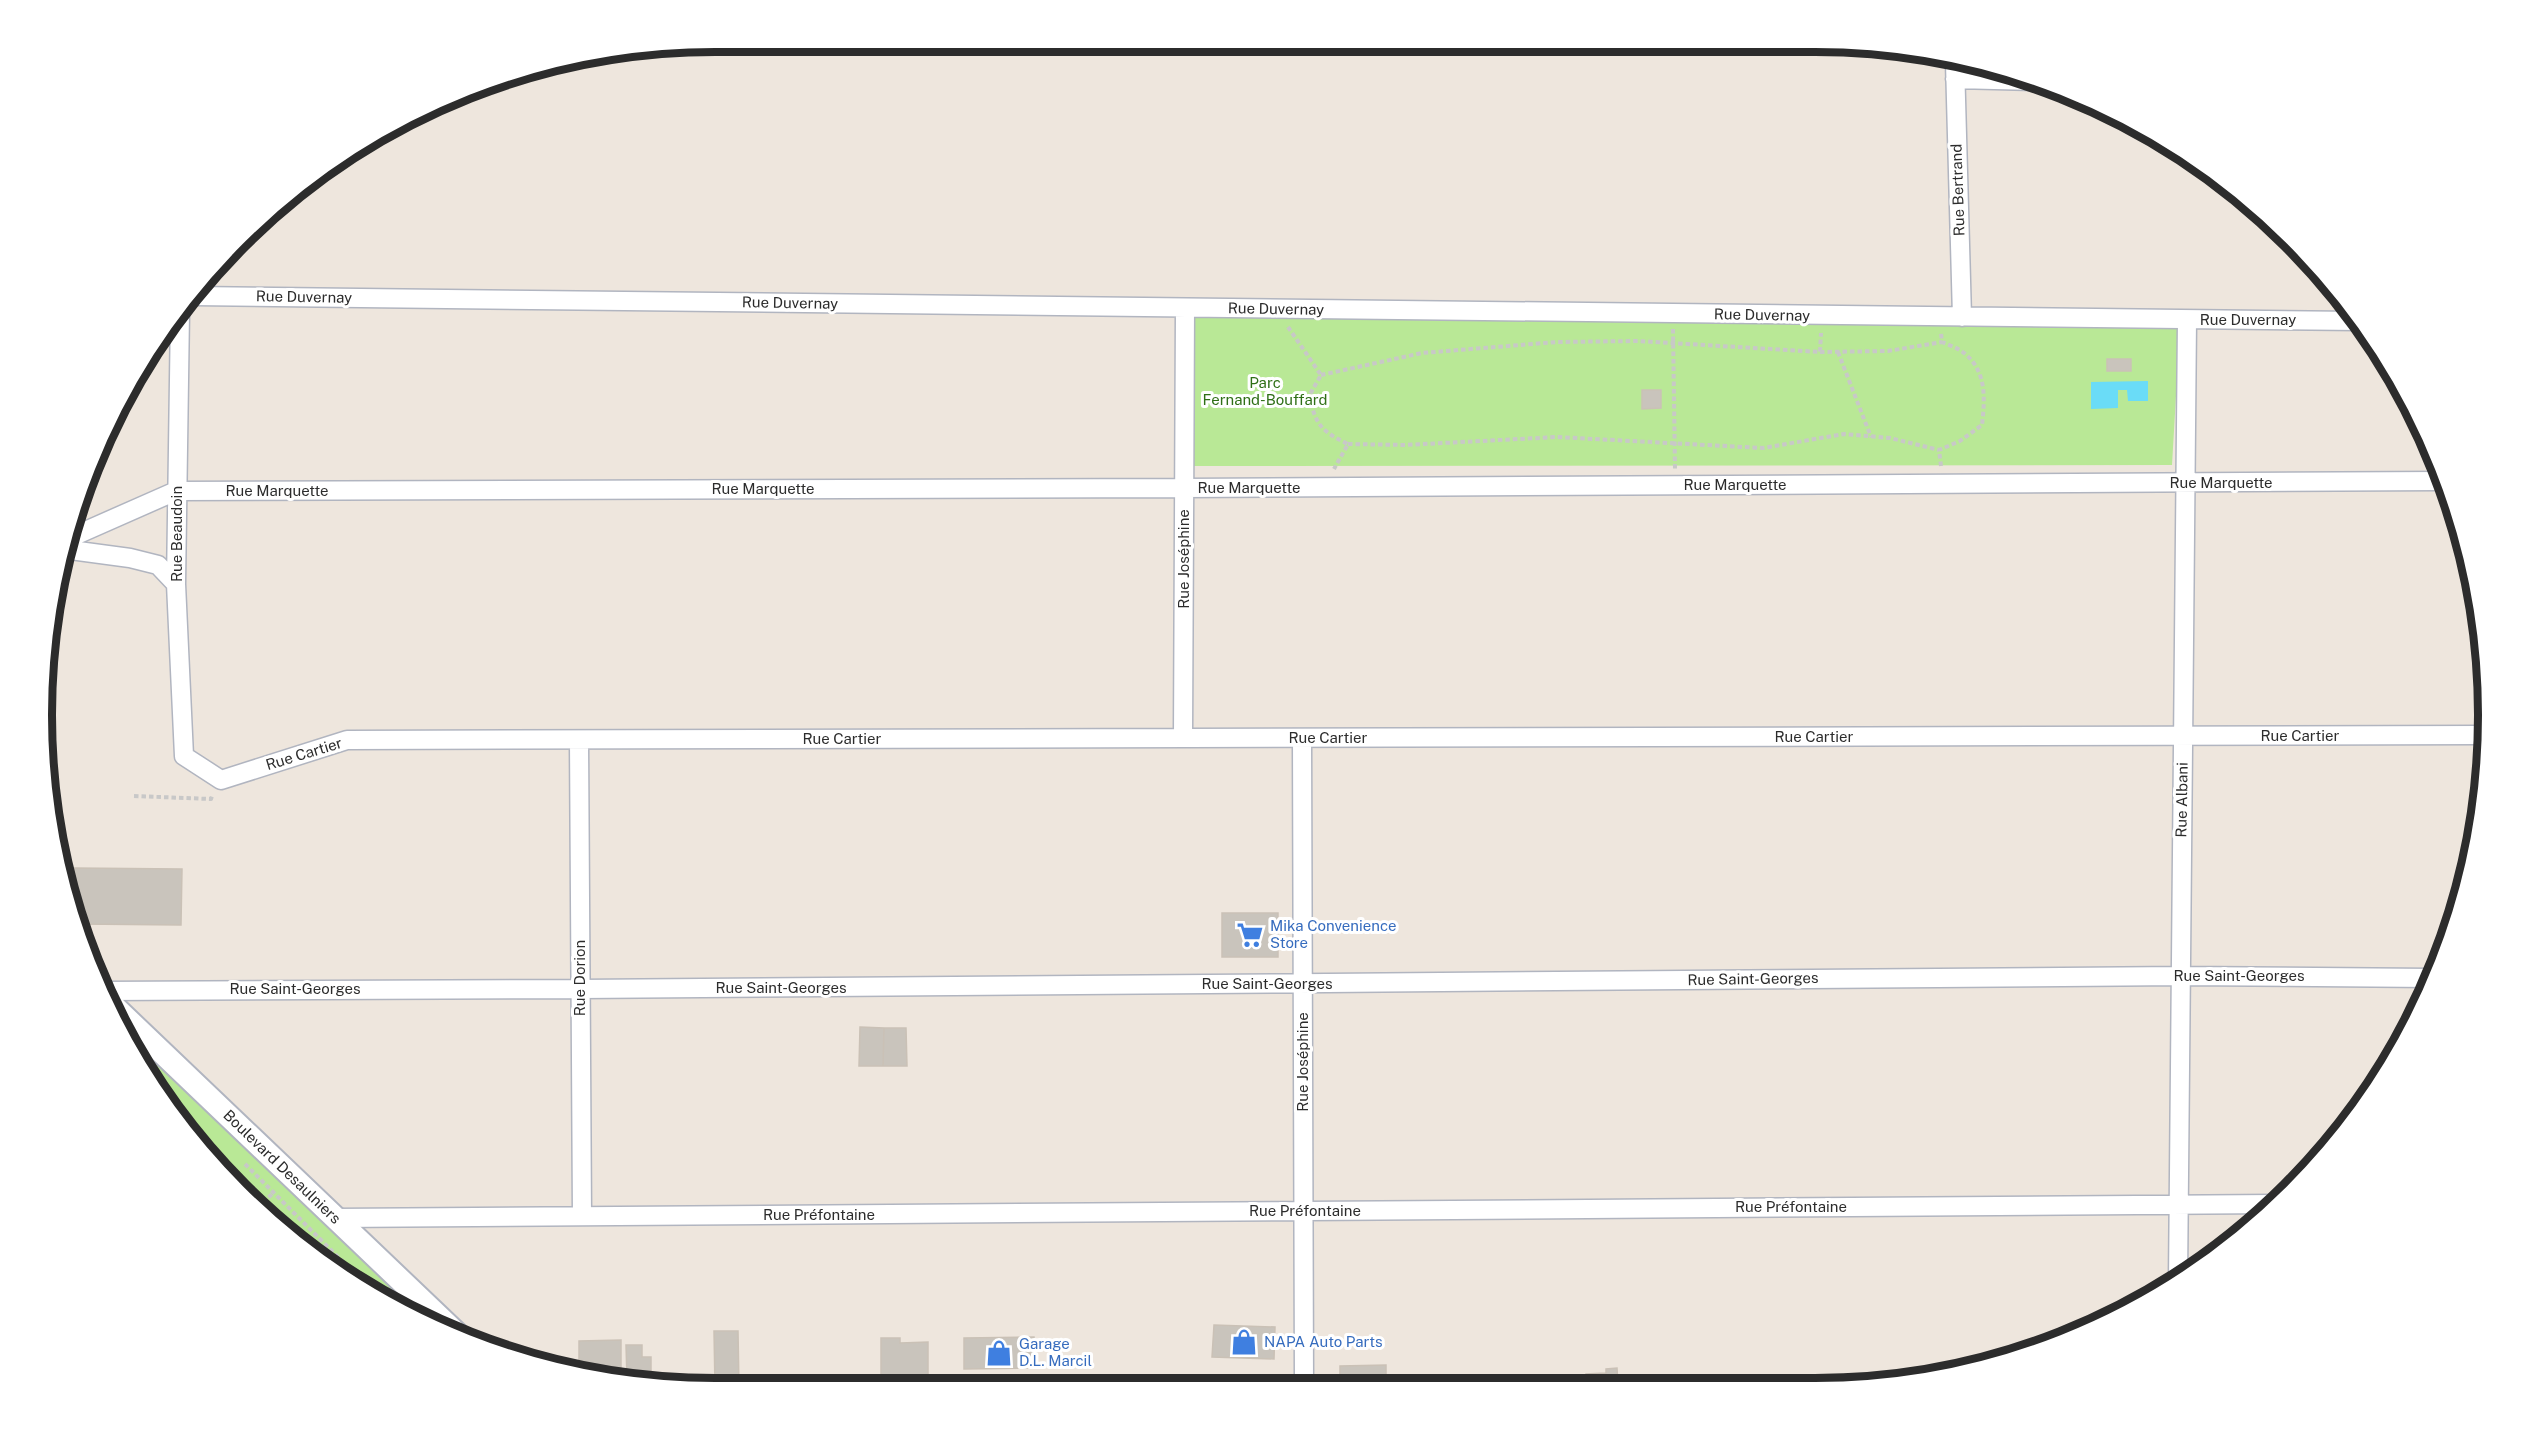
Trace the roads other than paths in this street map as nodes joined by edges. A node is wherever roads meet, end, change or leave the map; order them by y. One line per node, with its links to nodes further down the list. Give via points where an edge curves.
1 (1955, 71): 2 (street); 5 (street, Rue Bertrand)
2 (1984, 75)
3 (203, 296): 4 (street, Rue Duvernay)
4 (1185, 308): 5 (street, Rue Duvernay); 11 (street, Rue Joséphine)
5 (1962, 317): 6 (street, Rue Duvernay)
6 (2187, 320): 7 (street, Rue Duvernay); 10 (street, Rue Albani)
7 (2347, 321)
8 (180, 326): 12 (street, Rue Beaudoin)
9 (2434, 480): 10 (street, Rue Marquette)
10 (2186, 483): 11 (street, Rue Marquette); 17 (street, Rue Albani)
11 (1184, 488): 12 (street, Rue Marquette); 18 (street, Rue Joséphine)
12 (176, 491): 13 (street, Rue Marquette); 15 (street, Rue Beaudoin)
13 (78, 534)
14 (73, 550): 15 (street, via 158,565)
15 (176, 584): 21 (street, Rue Beaudoin, via 184,756)
16 (2477, 735): 17 (street, Rue Cartier)
17 (2183, 736): 19 (street, Rue Cartier); 22 (street, Rue Albani)
18 (1183, 738): 19 (street, Rue Cartier); 20 (street, Rue Cartier)
19 (1302, 738): 24 (street, Rue Joséphine)
20 (579, 740): 21 (street, Rue Cartier, via 347,741); 25 (street, Rue Dorion)
21 (221, 780)
22 (2181, 976): 23 (street, Rue Saint-Georges); 24 (street, Rue Saint-Georges); 28 (street, Rue Albani)
23 (2423, 978)
24 (1303, 983): 25 (street, Rue Saint-Georges); 30 (street, Rue Joséphine)
25 (580, 989): 26 (street, Rue Saint-Georges); 31 (street, Rue Dorion)
26 (113, 991)
27 (126, 1018): 32 (street, Boulevard Desaulniers)
28 (2178, 1204): 29 (street, Rue Préfontaine); 30 (street, Rue Préfontaine); 33 (street, Rue Albani)
29 (2262, 1204)
30 (1304, 1211): 31 (street, Rue Préfontaine); 35 (street, Rue Joséphine)
31 (582, 1216): 32 (street, Rue Préfontaine)
32 (335, 1218): 34 (street, Boulevard Desaulniers)
33 (2178, 1270)
34 (440, 1318)
35 (1304, 1378)

